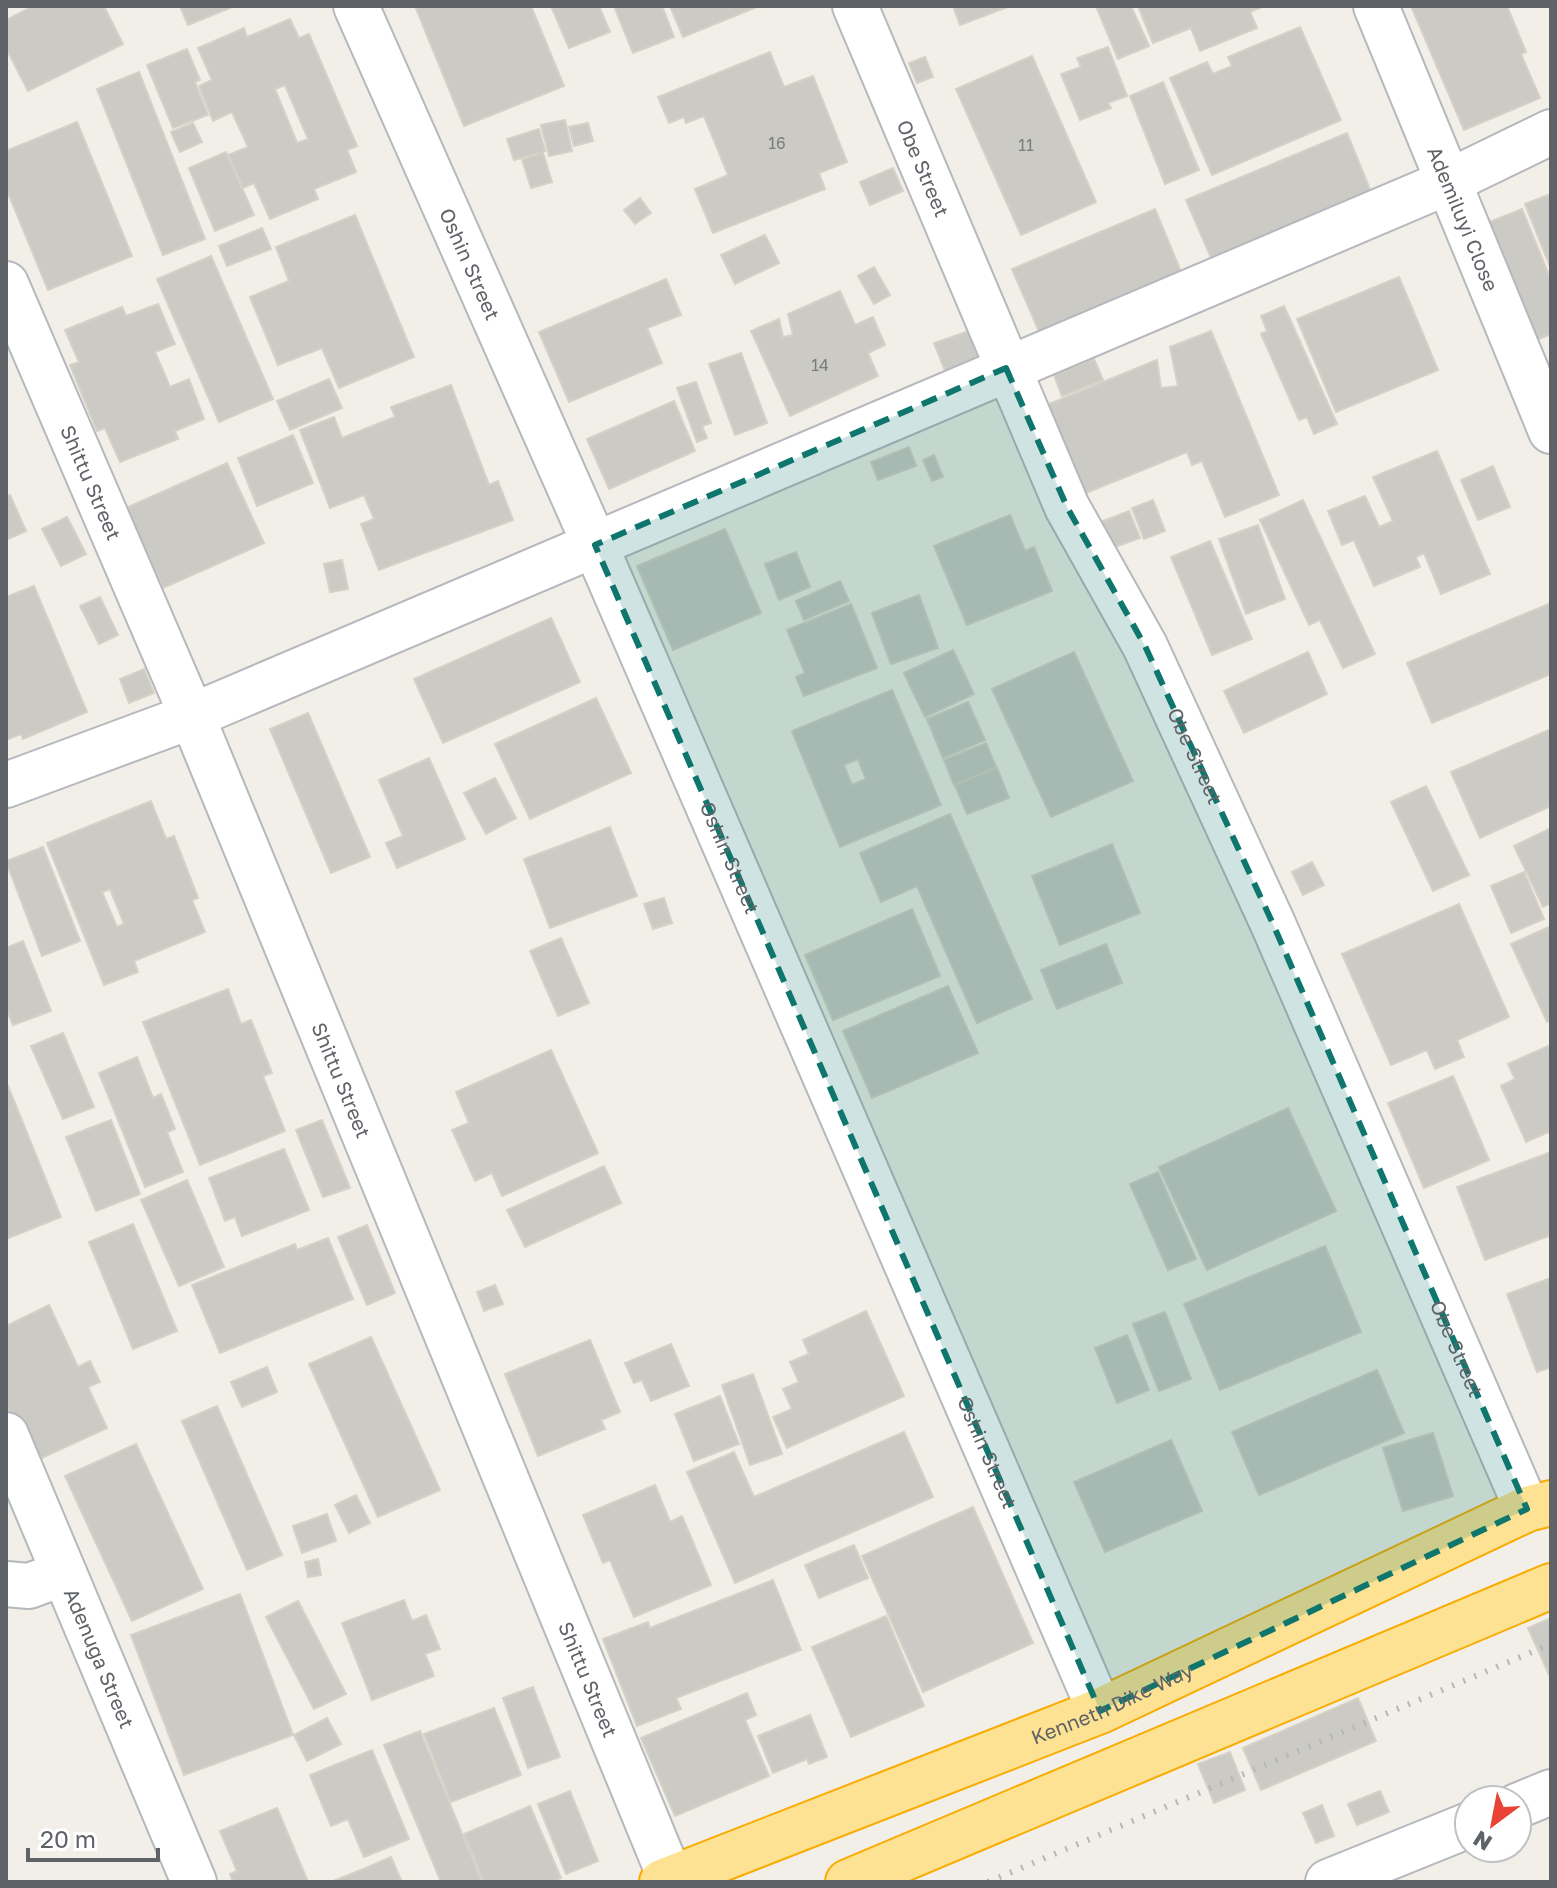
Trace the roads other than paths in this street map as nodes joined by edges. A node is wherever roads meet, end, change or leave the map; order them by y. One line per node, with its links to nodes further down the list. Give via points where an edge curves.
1 (356, 6): 9 (street, Oshin Street)
2 (855, 6): 7 (street, Obe Street)
3 (1376, 6): 5 (street, Ademiluyi Close)
4 (1551, 132): 5 (street)
5 (1448, 182): 7 (street); 8 (street, Ademiluyi Close)
6 (6, 284): 10 (street, Shittu Street)
7 (1006, 368): 9 (street); 13 (street, Obe Street, via 1067,507 1145,646)
8 (1551, 431)
9 (595, 545): 10 (street); 17 (street, Oshin Street)
10 (192, 716): 11 (street); 19 (street, Shittu Street)
11 (6, 785)
12 (6, 1435): 14 (street, Adenuga Street)
13 (1539, 1506): 17 (highway, Kenneth Dike Way)
14 (64, 1573): 15 (street, via 29,1586); 20 (street, Adenuga Street)
15 (6, 1584)
16 (1551, 1586): 21 (highway)
17 (1100, 1711): 19 (highway, Kenneth Dike Way)
18 (1453, 1831): 22 (street)
19 (668, 1881)
20 (194, 1882)
21 (848, 1882)
22 (1328, 1882)

